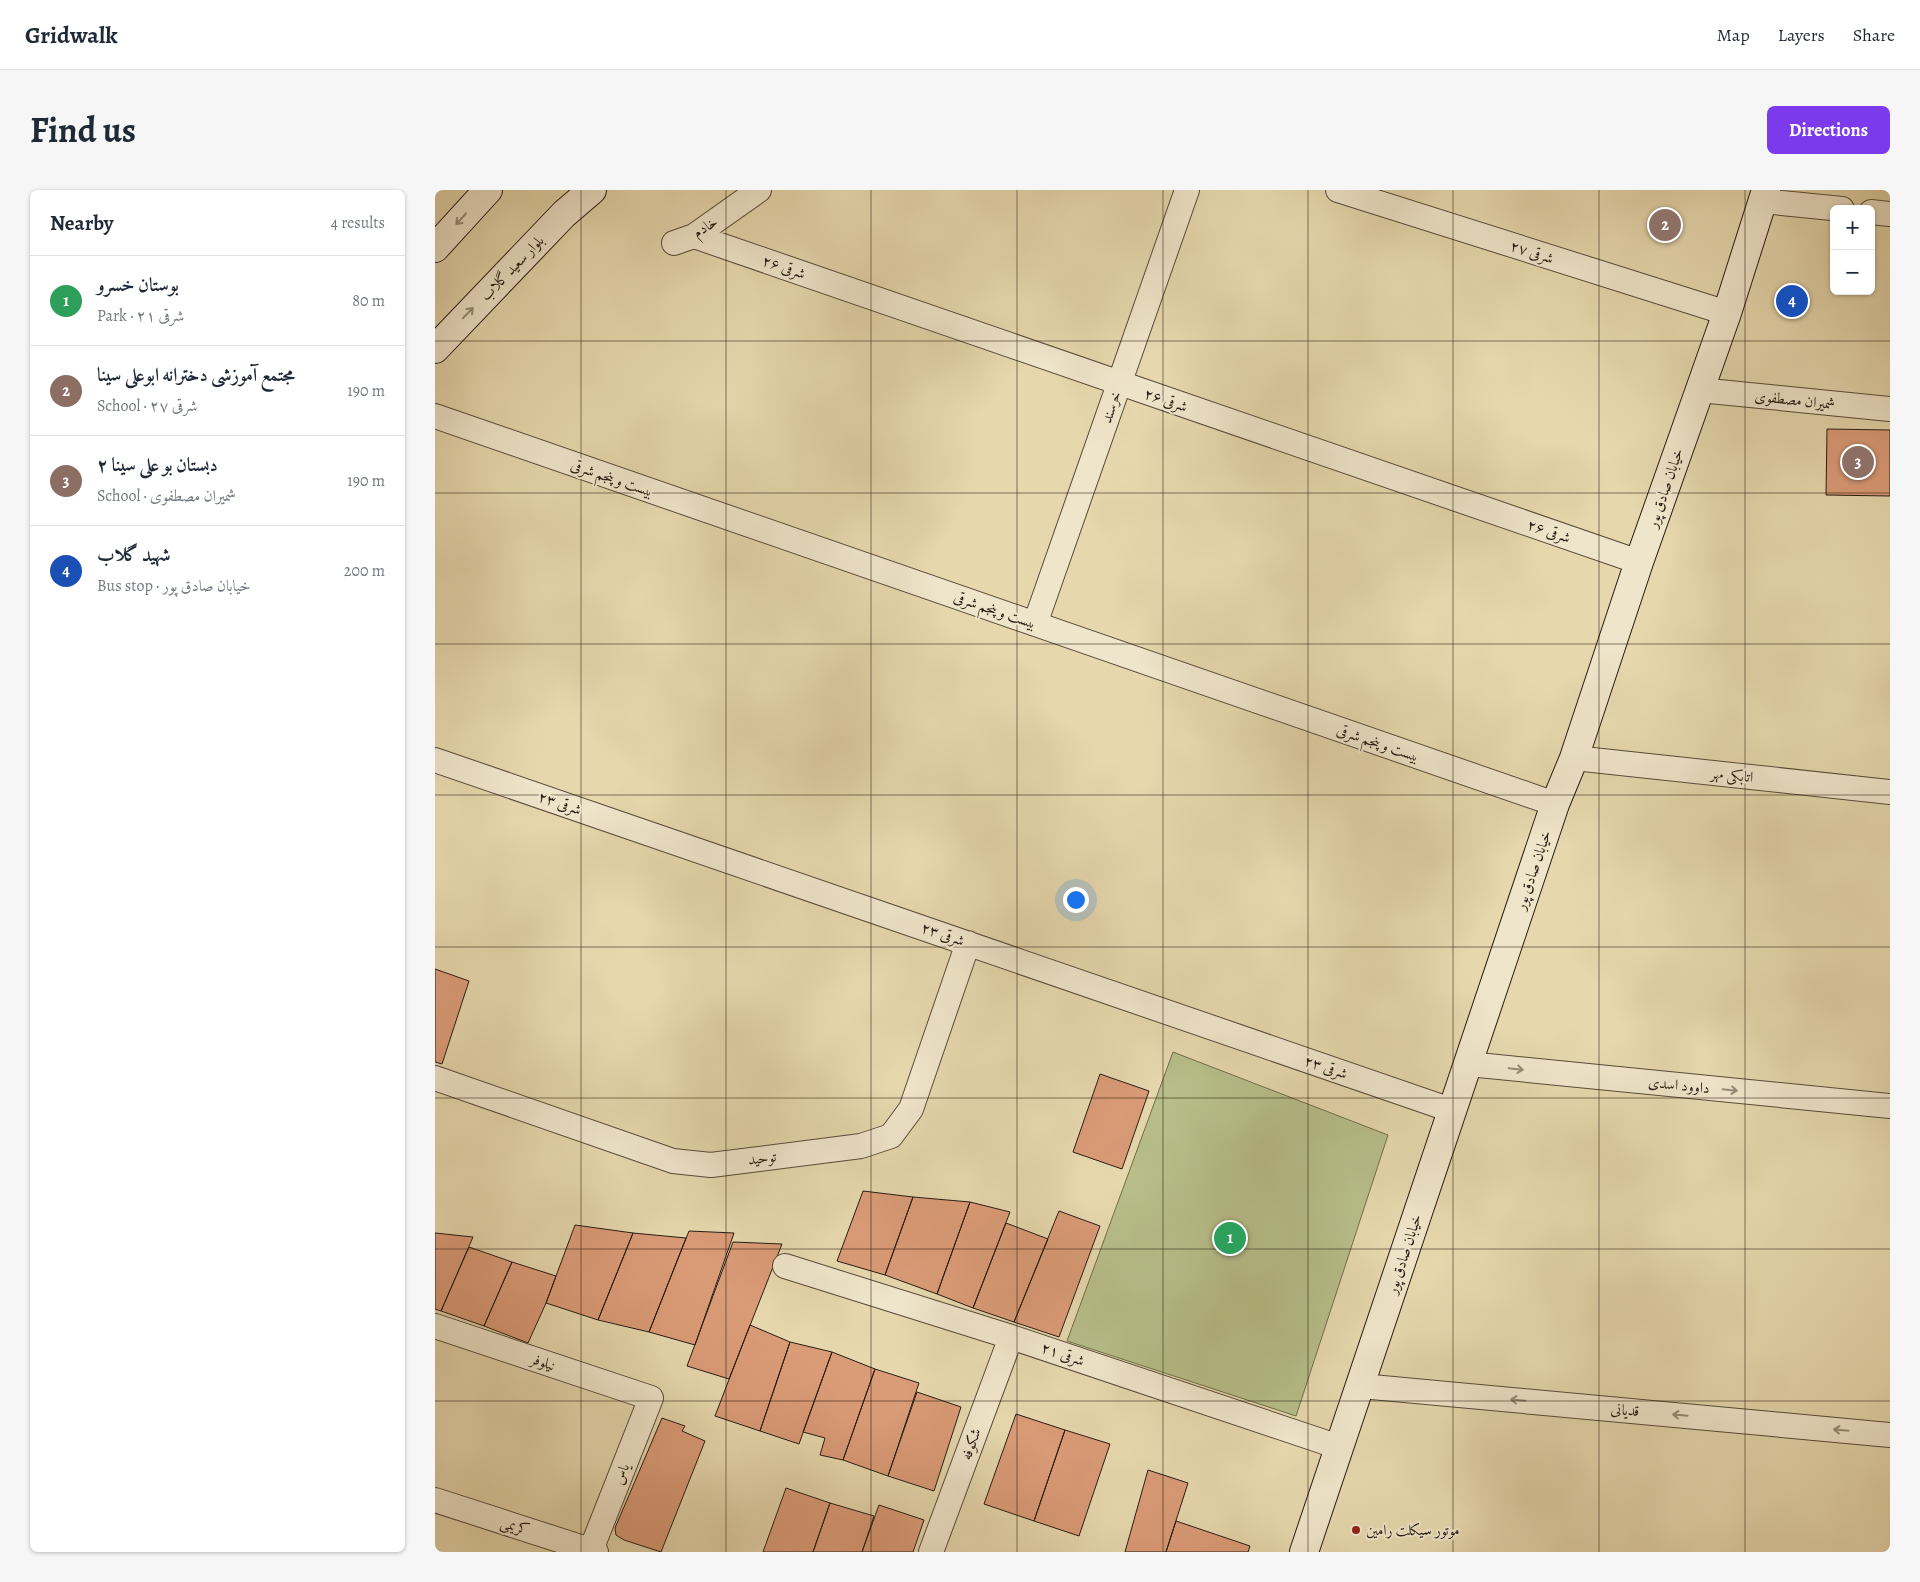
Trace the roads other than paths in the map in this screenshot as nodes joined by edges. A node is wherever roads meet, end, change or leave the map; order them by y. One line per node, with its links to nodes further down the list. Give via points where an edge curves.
1 (488, 190): 11 (main road, one-way to 11)
2 (592, 190): 13 (main road, بلوار سعید گلاب, one-way to 2, via 564,214)
3 (759, 190): 10 (street, خادم)
4 (1187, 190): 14 (street, خرسند)
5 (1338, 190): 12 (street, ۲۷ شرقی)
6 (1764, 195): 7 (street); 12 (main road, خیابان صادق پور)
7 (1830, 207)
8 (1875, 212): 9 (street)
9 (1890, 214)
10 (684, 240): 14 (street, ۲۶ شرقی)
11 (436, 244)
12 (1727, 313): 15 (main road, خیابان صادق پور)
13 (435, 349)
14 (1119, 384): 18 (street, ۲۶ شرقی); 19 (street, خرسند)
15 (1699, 390): 16 (street, شمیران مصطفوی); 18 (main road, خیابان صادق پور)
16 (1890, 409)
17 (435, 416): 19 (street, بیست و پنجم شرقی)
18 (1639, 562): 20 (main road, خیابان صادق پور)
19 (1035, 624): 23 (street, بیست و پنجم شرقی)
20 (1574, 758): 22 (street, اتابکی مهر); 23 (main road, خیابان صادق پور)
21 (435, 760): 24 (street, ۲۳ شرقی)
22 (1890, 792)
23 (1555, 804): 25 (main road, خیابان صادق پور)
24 (968, 943): 26 (street, توحید, via 911,1108 891,1136 861,1146 711,1165 673,1161); 28 (street, ۲۳ شرقی)
25 (1468, 1064): 27 (street, داوود اسدی, one-way to 27); 28 (main road, خیابان صادق پور)
26 (435, 1078)
27 (1890, 1106)
28 (1451, 1110): 32 (main road, خیابان صادق پور)
29 (785, 1266): 31 (street, ۲۱ شرقی)
30 (435, 1326): 33 (street, نیلوفر)
31 (1011, 1337): 35 (street, ۲۱ شرقی); 38 (street, شکوفه)
32 (1361, 1386): 34 (street, قدیانی, one-way to 32); 35 (main road, خیابان صادق پور)
33 (651, 1398): 37 (street, یاس)
34 (1890, 1435)
35 (1339, 1447): 39 (main road, خیابان صادق پور)
36 (435, 1500): 37 (street, کریمی)
37 (593, 1551)
38 (931, 1552)
39 (1304, 1552)

